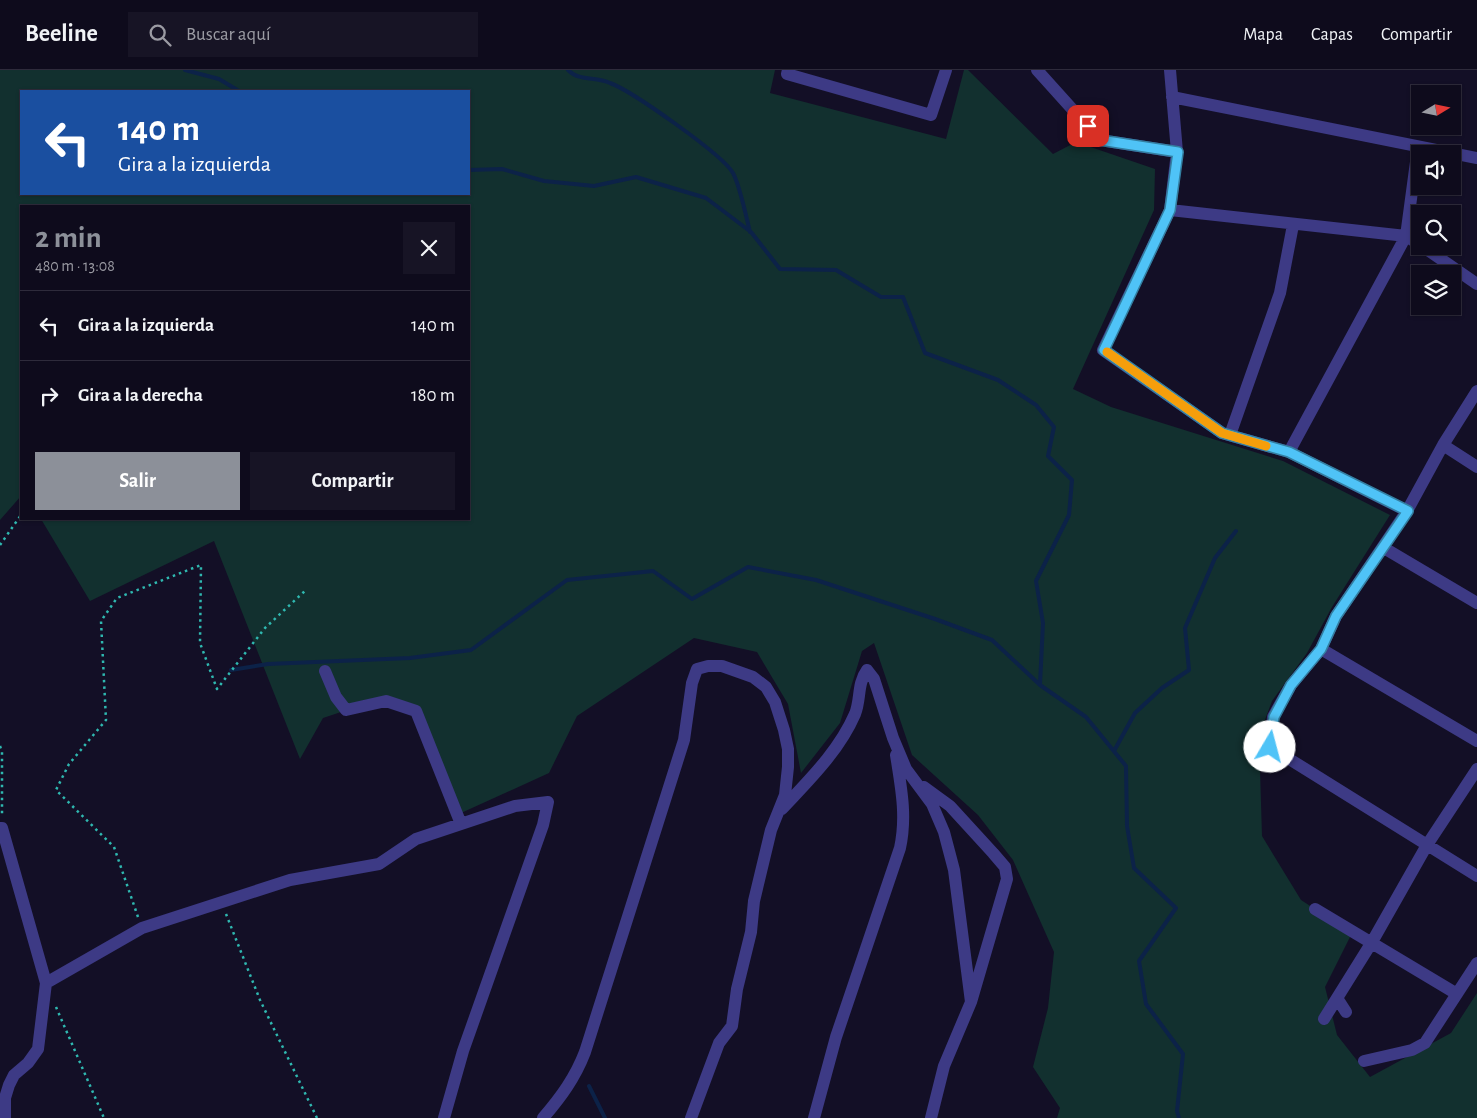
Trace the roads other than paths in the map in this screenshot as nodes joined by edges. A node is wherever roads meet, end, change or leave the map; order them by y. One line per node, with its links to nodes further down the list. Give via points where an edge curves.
1 (788, 70): 2 (street, via 787,74 931,116)
2 (946, 70)
3 (1036, 70): 7 (street, via 1100,140)
4 (1170, 70): 5 (street)
5 (1172, 97): 6 (street); 7 (street)
6 (1413, 145)
7 (1178, 152): 11 (street)
8 (1461, 155): 9 (street)
9 (1477, 158)
10 (1411, 195): 13 (street)
11 (1170, 210): 12 (street); 18 (street, via 1104,350 1222,433)
12 (1293, 225): 13 (street); 18 (street, via 1280,293)
13 (1406, 236): 14 (street); 20 (street)
14 (1411, 239)
15 (1434, 255): 16 (street)
16 (1477, 284)
17 (1477, 391): 19 (street)
18 (1230, 435): 20 (street)
19 (1443, 445): 21 (street); 22 (street)
20 (1289, 452): 22 (street)
21 (1477, 467)
22 (1408, 511): 23 (street)
23 (1384, 548): 24 (street); 25 (street, via 1336,616)
24 (1477, 603)
25 (1321, 649): 28 (street); 34 (street, via 1291,685 1278,709 1270,747)
26 (325, 671): 32 (street, via 336,697 346,710 386,701 416,710)
27 (893, 738): 30 (street, via 906,769); 31 (street, via 874,679 868,670 862,677 856,712 839,744); 50 (street, via 904,810 900,848 836,1038)
28 (1477, 741)
29 (1477, 769): 34 (street)
30 (918, 782): 42 (street, via 944,832 954,870); 42 (street, via 950,806 1004,867 1007,880)
31 (777, 815): 48 (street, via 785,795 788,749 774,702 766,687 753,677 722,666 697,669 684,740 577,1073); 49 (street, via 754,901 752,932 737,989 732,1026 718,1044)
32 (461, 824): 39 (street, via 416,839 379,864 290,880 142,928); 47 (street, via 515,806 548,802)
33 (1, 828): 39 (street)
34 (1426, 845): 35 (street); 37 (street)
35 (1477, 876)
36 (1315, 910): 37 (street)
37 (1372, 942): 40 (street); 41 (street)
38 (1477, 963): 40 (street)
39 (46, 983): 46 (street, via 38,1049 9,1085)
40 (1457, 994): 45 (street, via 1425,1043 1412,1050)
41 (1337, 998): 43 (street); 44 (street)
42 (970, 1002): 51 (street, via 944,1066)
43 (1346, 1012)
44 (1324, 1020)
45 (1364, 1061)
46 (5, 1118)
47 (444, 1118)
48 (543, 1118)
49 (691, 1118)
50 (814, 1118)
51 (931, 1118)

